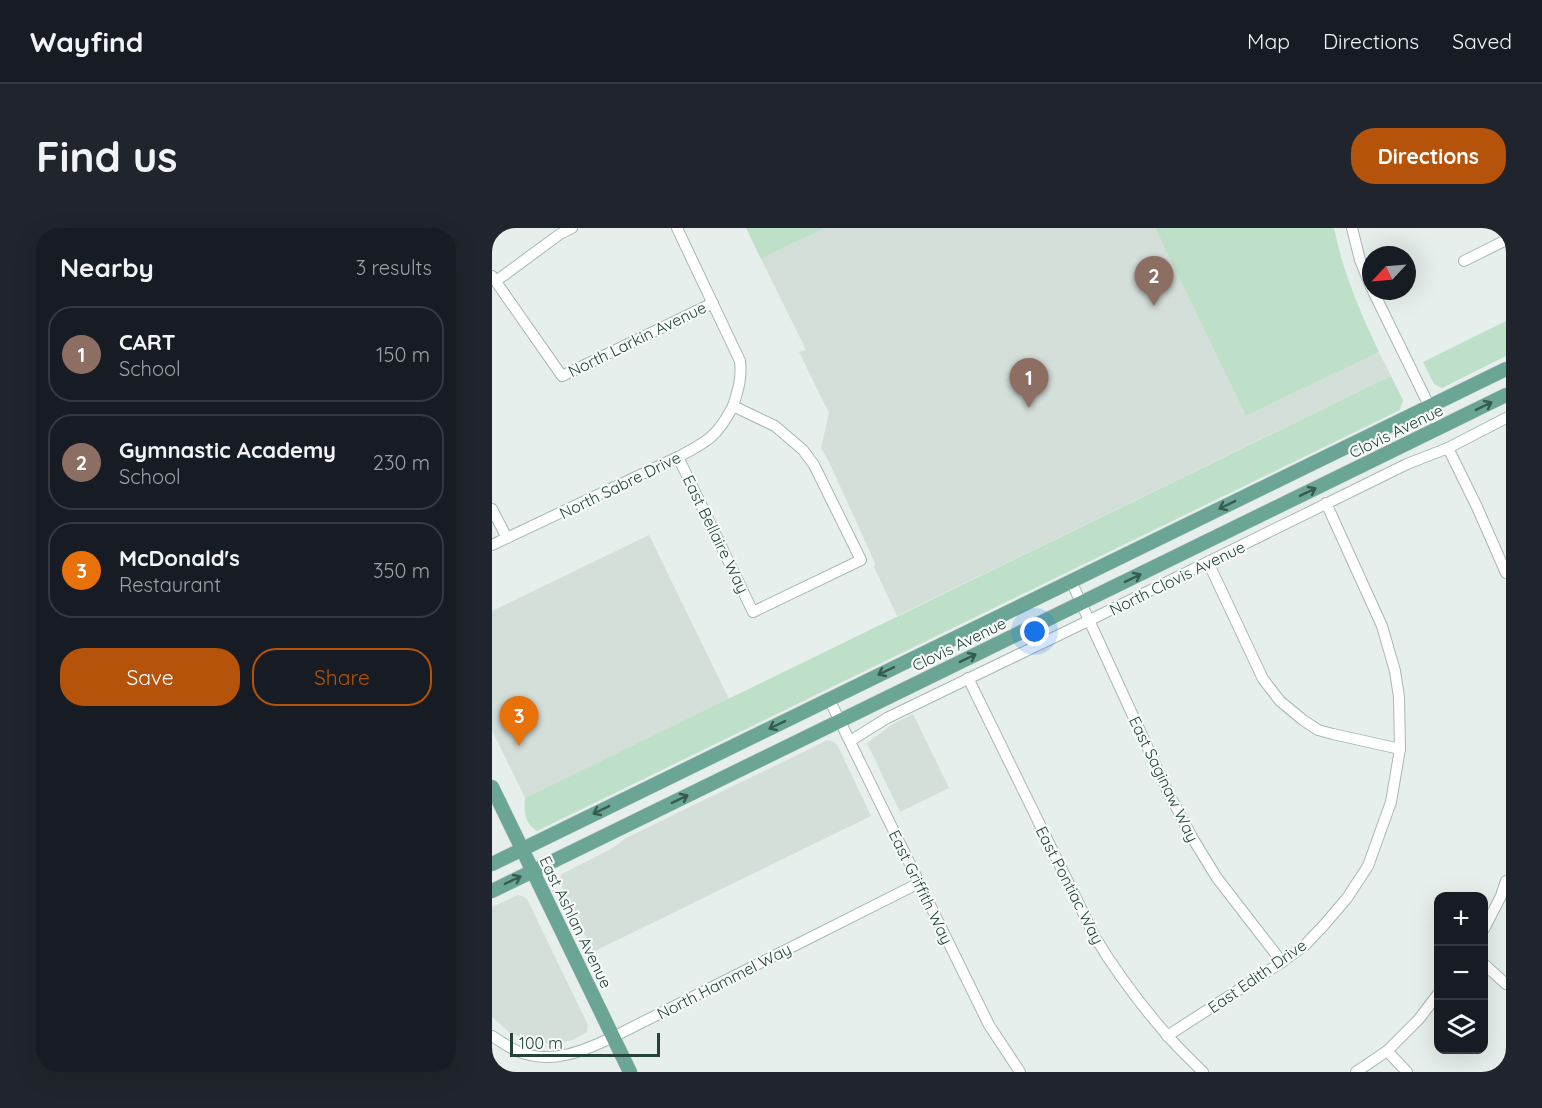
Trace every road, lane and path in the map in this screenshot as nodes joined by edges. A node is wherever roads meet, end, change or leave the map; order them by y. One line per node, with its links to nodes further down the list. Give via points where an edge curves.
1 (572, 228): 7 (street)
2 (677, 228): 9 (street, North Sabre Drive)
3 (1352, 228): 6 (street)
4 (1506, 240): 5 (street)
5 (1464, 261)
6 (1362, 265)
7 (494, 278): 9 (street, North Larkin Avenue, via 562,376)
8 (1377, 300): 13 (street)
9 (713, 303): 12 (street, North Sabre Drive, via 740,362 740,385)
10 (1506, 369): 13 (main road, Clovis Avenue)
11 (1506, 395): 15 (main road, Clovis Avenue, one-way to 11)
12 (733, 406): 17 (street, North Sabre Drive, via 716,434); 17 (street, East Bellaire Way, via 776,426 803,450 861,560 753,612)
13 (1429, 406): 15 (street); 24 (main road, Clovis Avenue, one-way to 24)
14 (1506, 418): 16 (street, North Clovis Avenue)
15 (1440, 428): 25 (main road, Clovis Avenue, one-way to 15)
16 (1448, 448): 18 (street, North Clovis Avenue); 23 (street)
17 (678, 457): 20 (street, North Sabre Drive)
18 (1326, 503): 22 (street, North Clovis Avenue); 31 (street, East Edith Drive, via 1389,647 1400,697)
19 (492, 509): 20 (street)
20 (507, 538): 21 (street, North Sabre Drive)
21 (492, 545)
22 (1208, 562): 26 (street, North Clovis Avenue); 31 (street, via 1263,679 1280,701 1318,730)
23 (1506, 573)
24 (1071, 581): 25 (street, East Saginaw Way); 28 (main road, Clovis Avenue, one-way to 28)
25 (1080, 603): 26 (street, East Saginaw Way); 29 (main road, Clovis Avenue, one-way to 25)
26 (1088, 621): 27 (street, North Clovis Avenue); 40 (street, East Saginaw Way, via 1193,839 1217,879)
27 (968, 678): 30 (street, North Clovis Avenue); 45 (street, East Pontiac Way, via 1095,937 1129,989)
28 (829, 699): 29 (street, East Griffith Way); 33 (main road, Clovis Avenue, one-way to 33)
29 (839, 720): 30 (street, East Griffith Way); 35 (main road, Clovis Avenue, one-way to 29)
30 (849, 741): 37 (street, East Griffith Way)
31 (1400, 749): 40 (street, East Edith Drive, via 1391,802 1368,866 1324,925)
32 (492, 787): 33 (main road, East Ashlan Avenue)
33 (523, 849): 34 (main road, Clovis Avenue); 35 (main road, East Ashlan Avenue)
34 (492, 864)
35 (533, 870): 38 (main road, Clovis Avenue, one-way to 35); 46 (main road, East Ashlan Avenue)
36 (1506, 881): 39 (street)
37 (919, 883): 46 (street, North Hammel Way); 49 (street, East Griffith Way, via 989,1025)
38 (492, 891)
39 (1488, 921)
40 (1282, 962): 45 (street, East Edith Drive)
41 (1488, 968): 42 (street)
42 (1506, 984)
43 (1434, 999): 47 (street)
44 (492, 1036): 46 (street, North Hammel Way, via 516,1050 553,1058 575,1054)
45 (1167, 1036): 50 (street, East Pontiac Way)
46 (613, 1037): 48 (main road, East Ashlan Avenue)
47 (1387, 1051): 51 (street); 52 (street)
48 (630, 1072)
49 (1020, 1072)
50 (1203, 1072)
51 (1356, 1072)
52 (1407, 1072)

